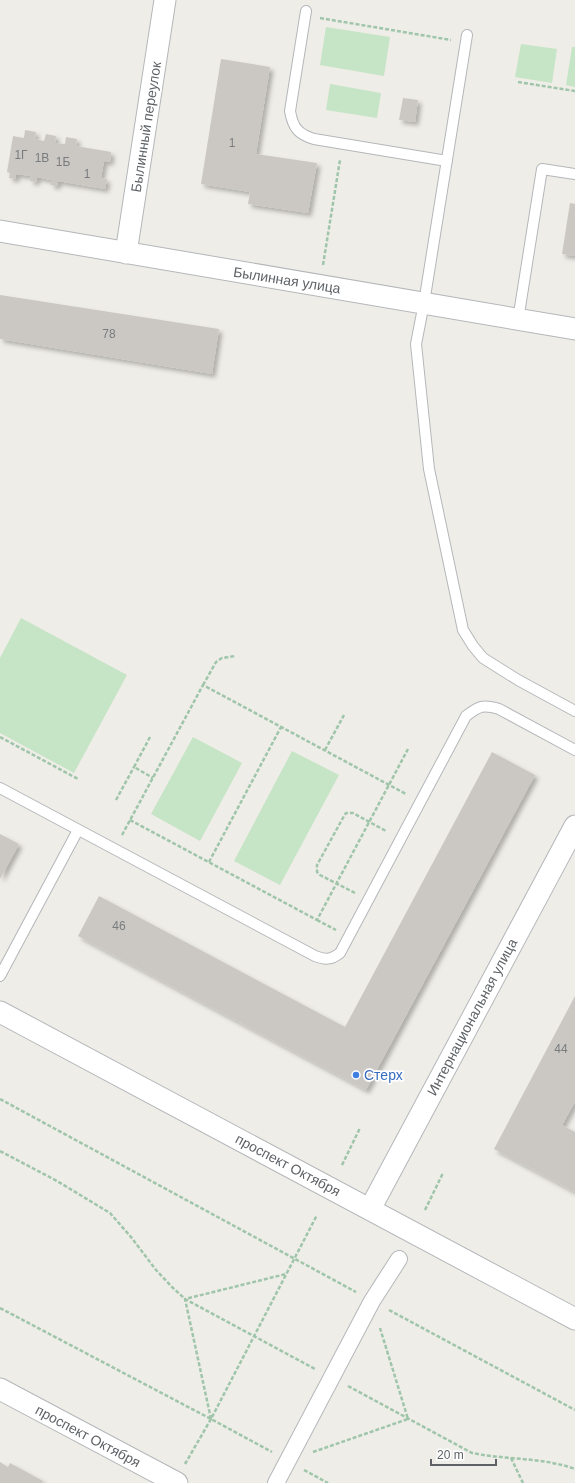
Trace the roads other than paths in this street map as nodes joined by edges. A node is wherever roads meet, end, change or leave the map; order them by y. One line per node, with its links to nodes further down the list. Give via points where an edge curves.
1 (166, 0): 7 (street, Былинный переулок)
2 (306, 14): 4 (lane, via 290,111 296,129 304,136 314,139)
3 (467, 39): 4 (lane)
4 (447, 161): 8 (lane)
5 (575, 174): 9 (lane, via 542,169)
6 (0, 231): 7 (street, Былинная улица)
7 (126, 253): 8 (street, Былинная улица)
8 (424, 303): 9 (street, Былинная улица); 11 (lane, via 416,344 429,469 463,630 483,658)
9 (518, 320): 10 (street, Былинная улица)
10 (575, 329)
11 (575, 711)
12 (575, 750): 15 (lane, via 499,709 477,707 466,716 340,953 324,960)
13 (0, 788): 15 (lane)
14 (575, 826): 18 (street, Интернациональная улица)
15 (78, 830): 16 (lane)
16 (0, 976)
17 (0, 1012): 18 (street, проспект Октября)
18 (370, 1209): 20 (street, проспект Октября)
19 (399, 1259): 23 (street, via 372,1301)
20 (575, 1319)
21 (0, 1389): 22 (street, проспект Октября)
22 (176, 1483)
23 (276, 1483)

